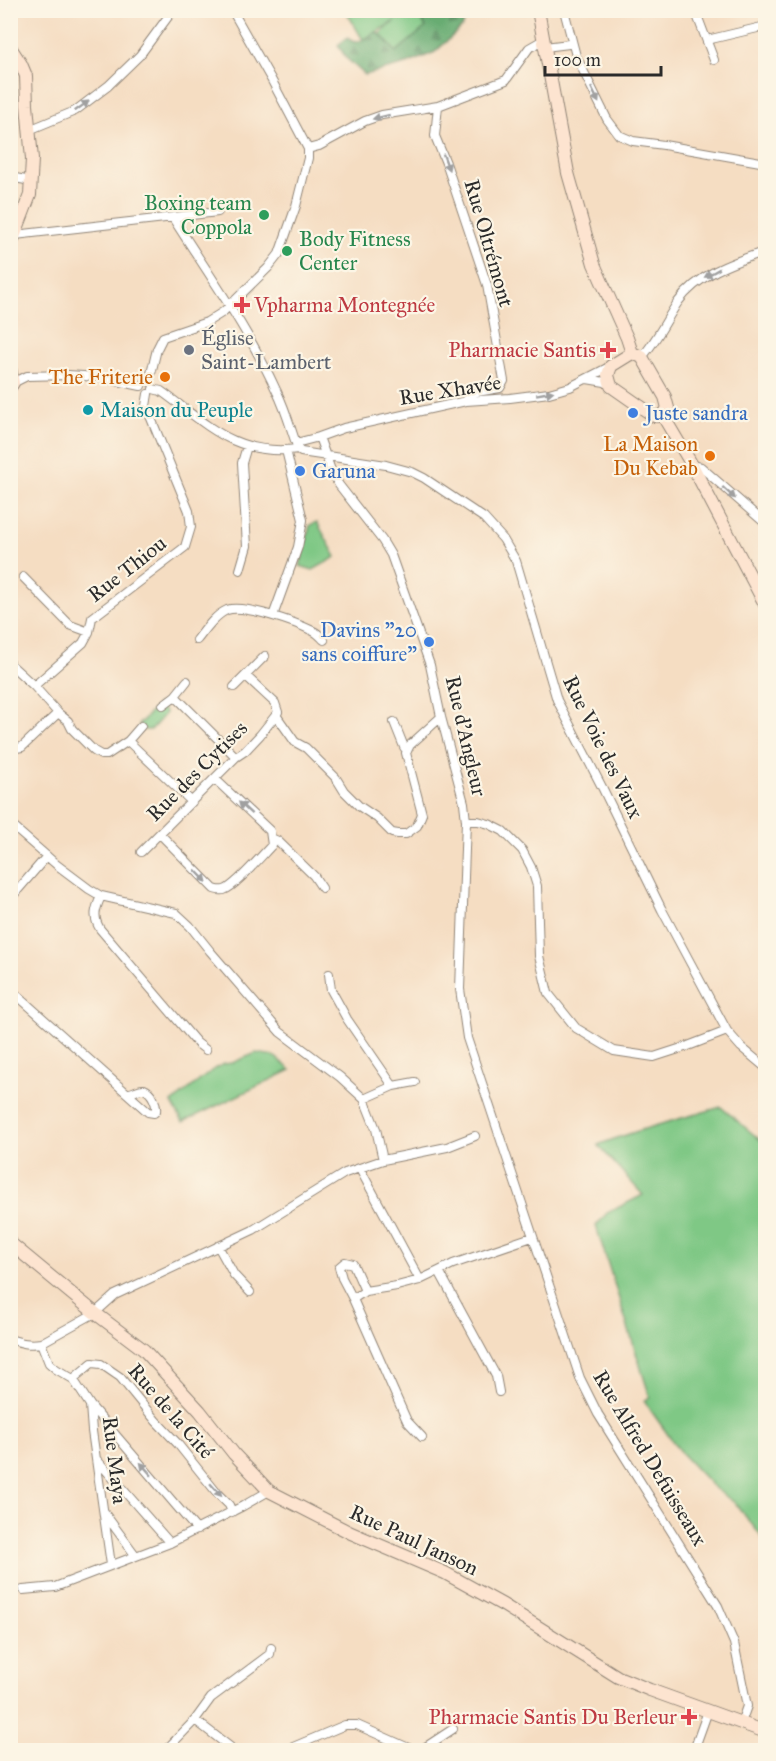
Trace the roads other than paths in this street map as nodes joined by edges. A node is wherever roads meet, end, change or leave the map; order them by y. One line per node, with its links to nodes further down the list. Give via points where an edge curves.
1 (173, 10): 13 (street, one-way to 1, via 75,111 108,86 140,55)
2 (232, 10): 14 (street)
3 (538, 10): 9 (street)
4 (564, 10): 8 (street)
5 (695, 10): 7 (street)
6 (765, 26): 7 (street)
7 (706, 40): 11 (street)
8 (572, 41): 9 (street); 15 (street, one-way to 15, via 607,119 619,135 633,141)
9 (544, 44): 12 (street, via 529,48 506,80); 23 (street, via 568,173 594,264 627,338)
10 (10, 47): 13 (street, via 26,76)
11 (714, 60)
12 (438, 106): 14 (street, one-way to 14, via 382,115); 30 (street, Rue Oltrémont, one-way to 30, via 435,136 487,285 504,381 500,388 471,393)
13 (29, 130): 17 (street)
14 (308, 149): 22 (street, via 296,206 279,254)
15 (765, 163)
16 (10, 177): 17 (street)
17 (31, 181): 20 (street, via 30,195)
18 (218, 212): 19 (street)
19 (173, 218): 20 (street); 22 (street)
20 (13, 241)
21 (765, 251): 23 (street, one-way to 23, via 695,282)
22 (231, 305): 29 (street, via 207,322 163,337); 34 (street, via 277,392)
23 (642, 352): 24 (street); 31 (street, via 665,397 668,408)
24 (611, 366): 26 (street, Rue Xhavée); 28 (street, via 608,375)
25 (10, 368): 27 (street)
26 (587, 379): 28 (street); 30 (street, Rue Xhavée, one-way to 26, via 549,393)
27 (12, 385): 29 (street, via 27,376 68,375)
28 (612, 386): 31 (street, via 654,416)
29 (148, 387): 33 (street, via 161,391 225,438); 43 (street, Rue Thiou, via 146,406 189,511 190,527 185,547 92,618)
30 (466, 401): 32 (street, Rue Xhavée)
31 (663, 416): 37 (street)
32 (319, 437): 34 (street, Rue Xhavée); 36 (street, Rue d'Angleur)
33 (247, 446): 35 (street); 39 (street, via 242,463 247,546)
34 (298, 448): 35 (street); 36 (street, Rue Voie des Vaux)
35 (286, 450): 42 (street, via 303,520 298,547)
36 (325, 455): 56 (street, Rue d'Angleur, via 339,485 391,555 430,665); 76 (street, Rue Voie des Vaux, via 412,472 484,518 503,539 516,561 557,700)
37 (690, 461): 38 (street, one-way to 38); 41 (street)
38 (765, 524)
39 (240, 570)
40 (23, 577): 43 (street, via 70,625)
41 (765, 606)
42 (273, 616): 44 (street, via 243,608 227,610); 45 (street, via 315,632)
43 (89, 632): 50 (street, Rue Thiou, via 83,643)
44 (197, 640)
45 (324, 640)
46 (265, 656): 48 (street)
47 (10, 664): 50 (street)
48 (246, 676): 51 (street); 55 (street, via 275,703)
49 (187, 681): 52 (street)
50 (34, 686): 54 (street)
51 (234, 687)
52 (175, 696): 53 (street); 62 (street)
53 (163, 705)
54 (58, 713): 59 (street, via 101,755); 60 (street, via 22,747)
55 (276, 715): 61 (street, via 295,742 336,778 351,799 392,833 406,834 417,826 422,814); 62 (street, Rue des Cytises)
56 (441, 717): 61 (street); 65 (street, Rue d'Angleur)
57 (394, 722): 61 (street)
58 (141, 726): 59 (street)
59 (128, 741): 64 (street)
60 (11, 749)
61 (408, 751)
62 (236, 757): 63 (street, Rue des Cytises)
63 (215, 779): 64 (street, Rue des Cytises); 68 (street, one-way to 63, via 270,831)
64 (192, 802): 67 (street, Rue des Cytises)
65 (466, 821): 76 (street, via 478,821 503,831 522,850 537,886 539,956 548,993 576,1028 614,1051 654,1057); 79 (street, Rue d'Angleur, via 460,989 466,1038)
66 (10, 824): 70 (street)
67 (160, 834): 68 (street, one-way to 68, via 219,890 228,889 272,845); 69 (street, Rue des Cytises)
68 (271, 838): 71 (street, via 310,872)
69 (141, 852)
70 (47, 856): 72 (street, via 73,879); 73 (street)
71 (322, 888)
72 (101, 896): 77 (street, via 95,914 98,924); 83 (street, via 176,913 280,1032)
73 (10, 899)
74 (329, 974): 81 (street, via 331,990 347,1019)
75 (10, 989): 82 (street)
76 (727, 1030): 78 (street, Rue Voie des Vaux)
77 (206, 1050)
78 (765, 1068)
79 (478, 1070): 89 (street, Rue Alfred Defuisseaux)
80 (415, 1082): 81 (street)
81 (393, 1086): 83 (street)
82 (129, 1093)
83 (364, 1099): 87 (street)
84 (10, 1116): 85 (street)
85 (11, 1123)
86 (475, 1136): 87 (street, via 447,1147)
87 (383, 1160): 88 (street)
88 (360, 1169): 91 (street, via 345,1173 253,1230); 93 (street)
89 (532, 1237): 92 (street); 116 (street, Rue Alfred Defuisseaux, via 580,1378 598,1414 718,1606 735,1643 747,1706)
90 (10, 1243): 97 (street, Rue Paul Janson)
91 (218, 1246): 95 (street, via 234,1275); 97 (street, via 115,1295)
92 (439, 1271): 93 (street); 101 (street, via 496,1376)
93 (420, 1280): 94 (street)
94 (365, 1291): 96 (street); 96 (street, via 353,1264 345,1262 339,1267)
95 (250, 1292)
96 (353, 1299): 103 (street, via 407,1421)
97 (95, 1312): 99 (street); 105 (street, Rue Paul Janson, via 144,1350)
98 (10, 1339): 99 (street, via 32,1345)
99 (40, 1343): 100 (street, Rue Maya, via 49,1363)
100 (73, 1379): 102 (street, Rue Maya); 107 (street, Rue de la Cité, one-way to 107, via 92,1364 101,1364 120,1377)
101 (499, 1392)
102 (90, 1405): 104 (street, Rue Maya); 108 (street, one-way to 102)
103 (422, 1437)
104 (96, 1460): 106 (street, Rue Maya); 109 (street)
105 (269, 1491): 107 (street); 114 (street, Rue Paul Janson, via 351,1533 445,1573 618,1677)
106 (103, 1511): 110 (street); 111 (street, Rue Maya)
107 (232, 1512): 108 (street)
108 (197, 1530): 109 (street)
109 (170, 1543): 110 (street)
110 (136, 1556): 111 (street)
111 (111, 1565): 112 (street, via 55,1587)
112 (23, 1590)
113 (271, 1648): 115 (street, via 270,1654 211,1698)
114 (708, 1712): 116 (street, Rue Paul Janson); 124 (street)
115 (195, 1720): 119 (street); 120 (street)
116 (741, 1723): 118 (street, Rue Paul Janson)
117 (453, 1729): 123 (street, via 434,1746)
118 (765, 1732)
119 (166, 1750)
120 (234, 1750)
121 (286, 1750): 122 (street, via 345,1725 357,1725)
122 (413, 1750)
123 (421, 1750)
124 (694, 1750)

